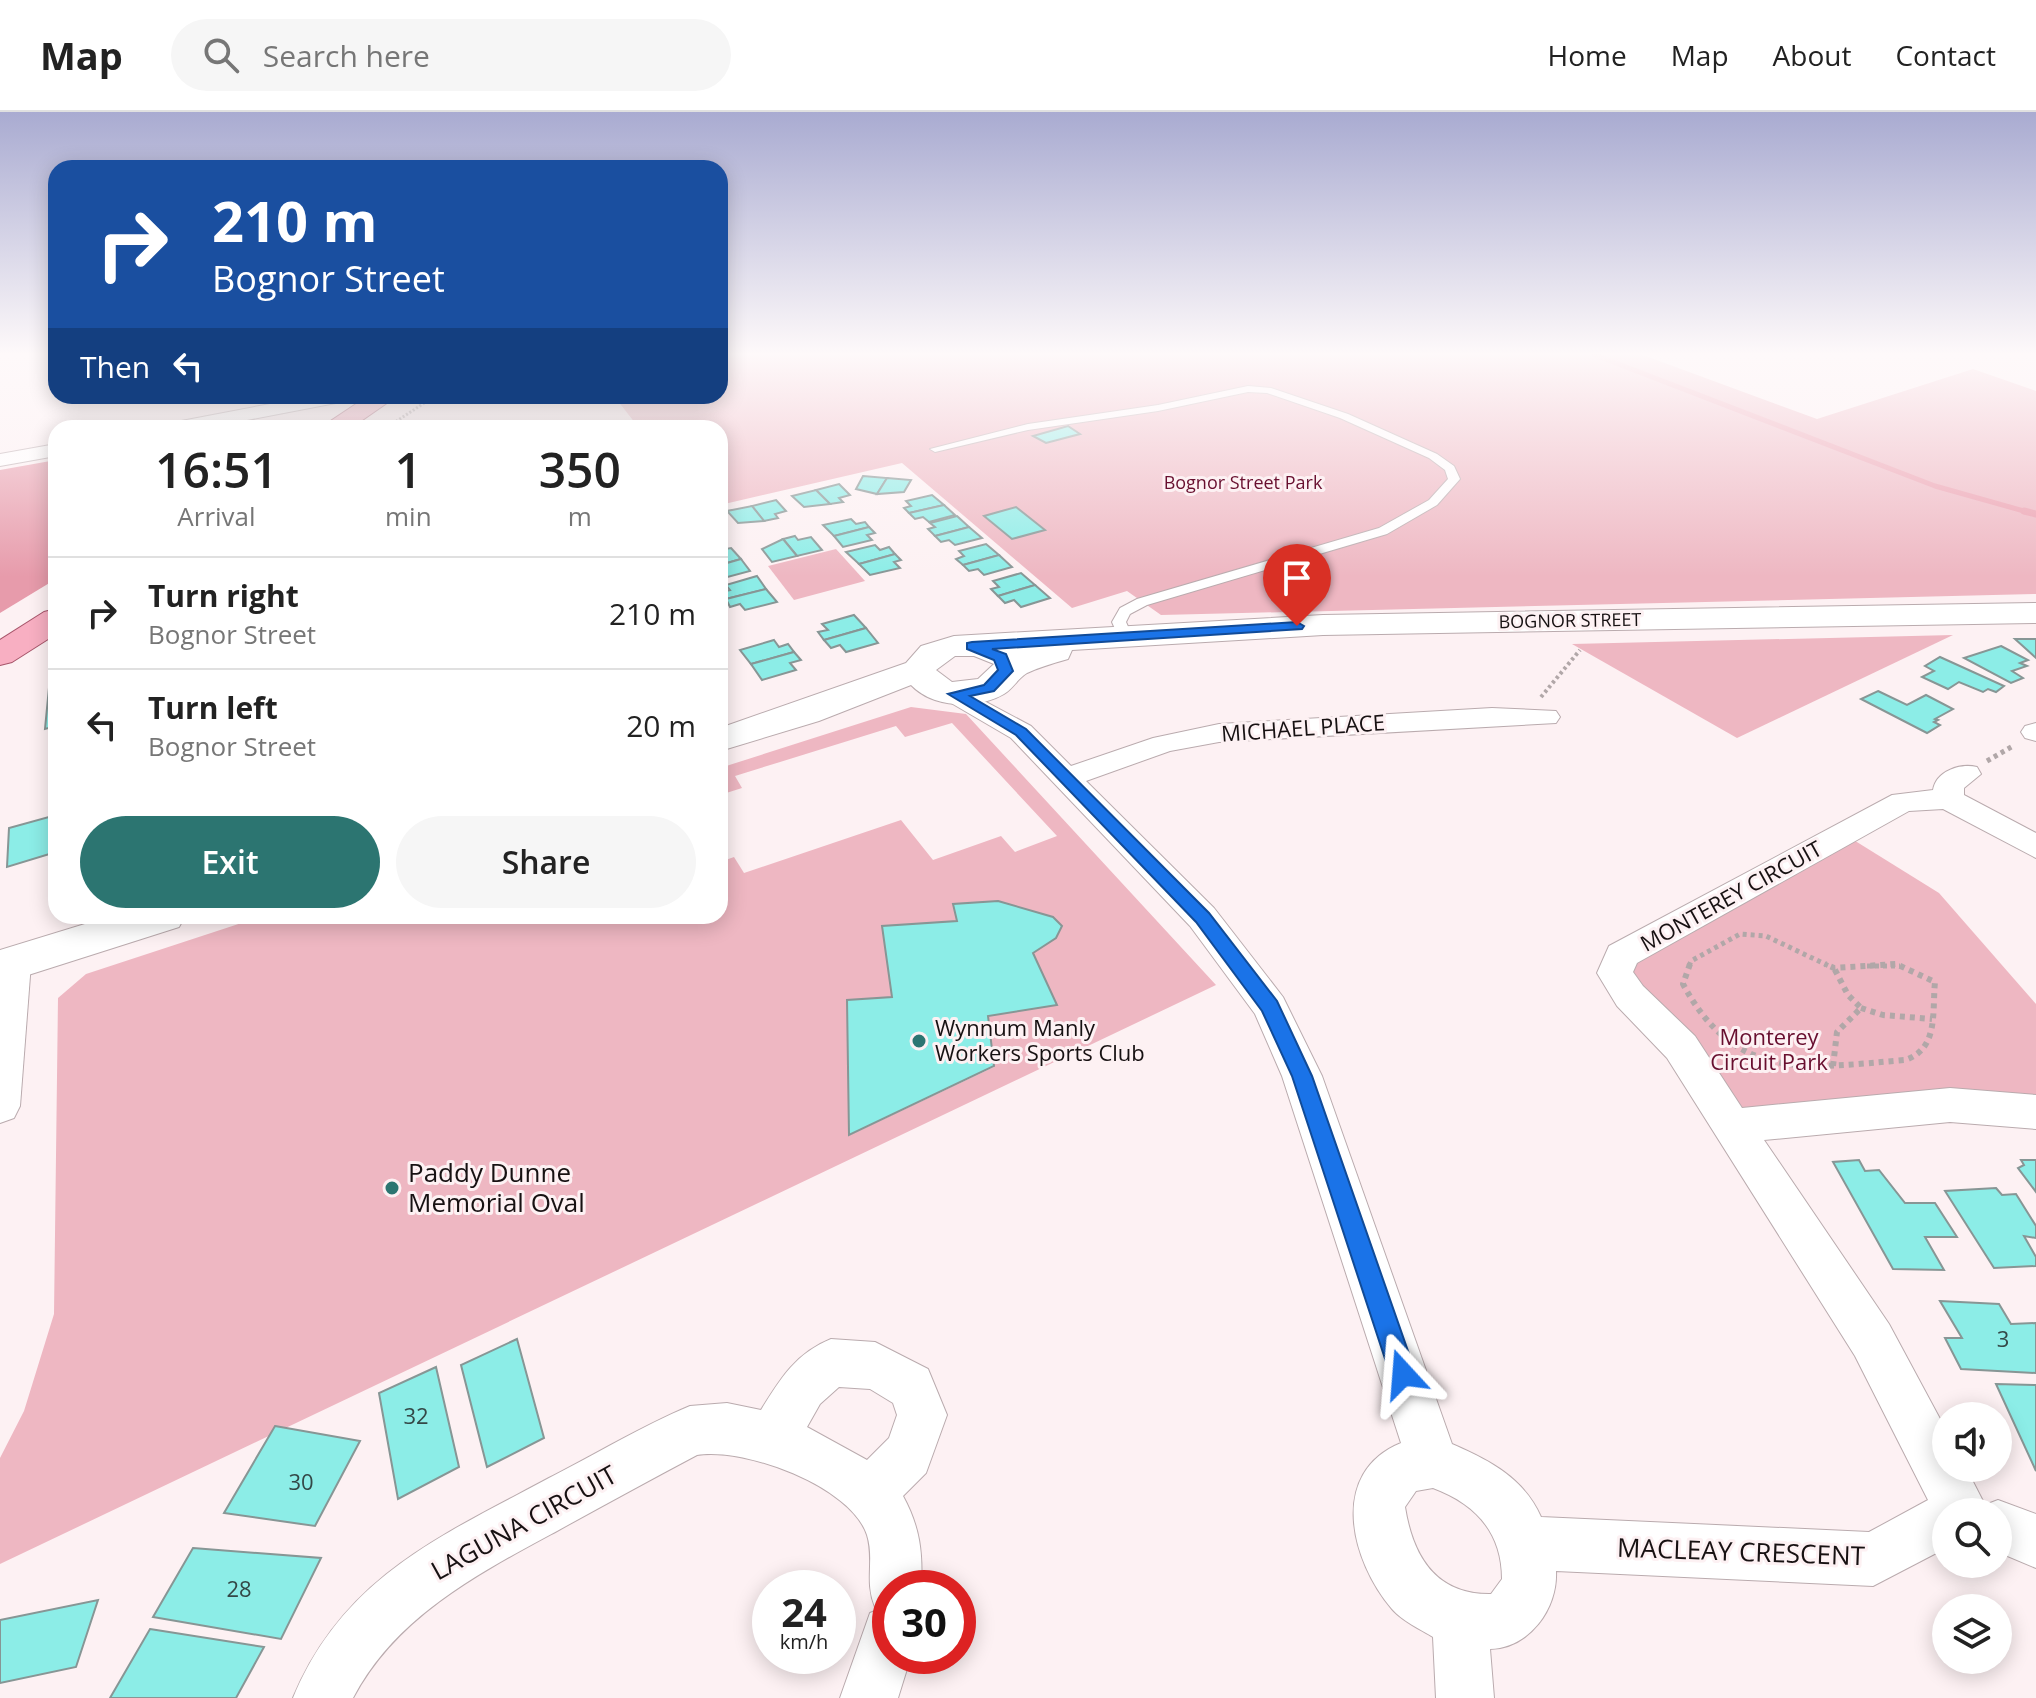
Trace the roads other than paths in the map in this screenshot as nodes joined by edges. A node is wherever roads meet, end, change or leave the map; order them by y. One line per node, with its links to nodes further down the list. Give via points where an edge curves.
1 (1019, 429): 3 (lane)
2 (1373, 429): 10 (lane, via 1450,468 1454,479 1448,491 1383,531 1142,602 1125,611)
3 (935, 449)
4 (48, 451): 5 (street)
5 (0, 460)
6 (48, 602): 9 (main road)
7 (2036, 613): 10 (street, BOGNOR STREET, via 1323,625)
8 (48, 624): 12 (main road)
9 (0, 631)
10 (1115, 639): 11 (street, BOGNOR STREET); 13 (street, BOGNOR STREET, via 1045,655)
11 (972, 646): 13 (street, via 1001,657); 14 (street, BOGNOR STREET, via 950,647 923,660)
12 (0, 655)
13 (1003, 676): 14 (street, BOGNOR STREET, via 982,691); 16 (street)
14 (938, 685): 16 (street); 17 (street, BOGNOR STREET, via 806,713)
15 (1546, 717): 18 (street, MICHAEL PLACE, via 1219,733 1163,744)
16 (1021, 732): 18 (street)
17 (728, 737)
18 (1065, 778): 26 (street, via 1202,917 1270,1007 1302,1076)
19 (2036, 847): 24 (street, MONTEREY CIRCUIT, via 1957,786 1903,802 1622,955 1615,973 1630,996 1681,1047)
20 (137, 924): 21 (street)
21 (6, 965): 22 (street)
22 (0, 1106)
23 (2036, 1112): 24 (street, via 1950,1105)
24 (1732, 1126): 28 (street, MONTEREY CIRCUIT, via 1872,1340)
25 (772, 1439): 27 (street, LAGUNA CIRCUIT, via 838,1470); 27 (street, via 803,1387 831,1363 875,1366 911,1386 922,1415 908,1455); 36 (street, LAGUNA CIRCUIT, via 737,1429 690,1431 446,1562 399,1598 348,1650)
26 (1433, 1463): 32 (street, via 1467,1474 1503,1504); 34 (street, via 1402,1468 1378,1500 1385,1551 1413,1592)
27 (869, 1494): 33 (street, LAGUNA CIRCUIT, via 891,1526)
28 (1956, 1498)
29 (1932, 1532): 32 (street, MACLEAY CRESCENT, via 1873,1559)
30 (2012, 1532): 31 (street)
31 (2036, 1541)
32 (1526, 1543): 34 (street, via 1530,1587 1505,1621)
33 (895, 1570)
34 (1460, 1622): 38 (street)
35 (877, 1674): 37 (street)
36 (322, 1698)
37 (869, 1698)
38 (1465, 1698)

